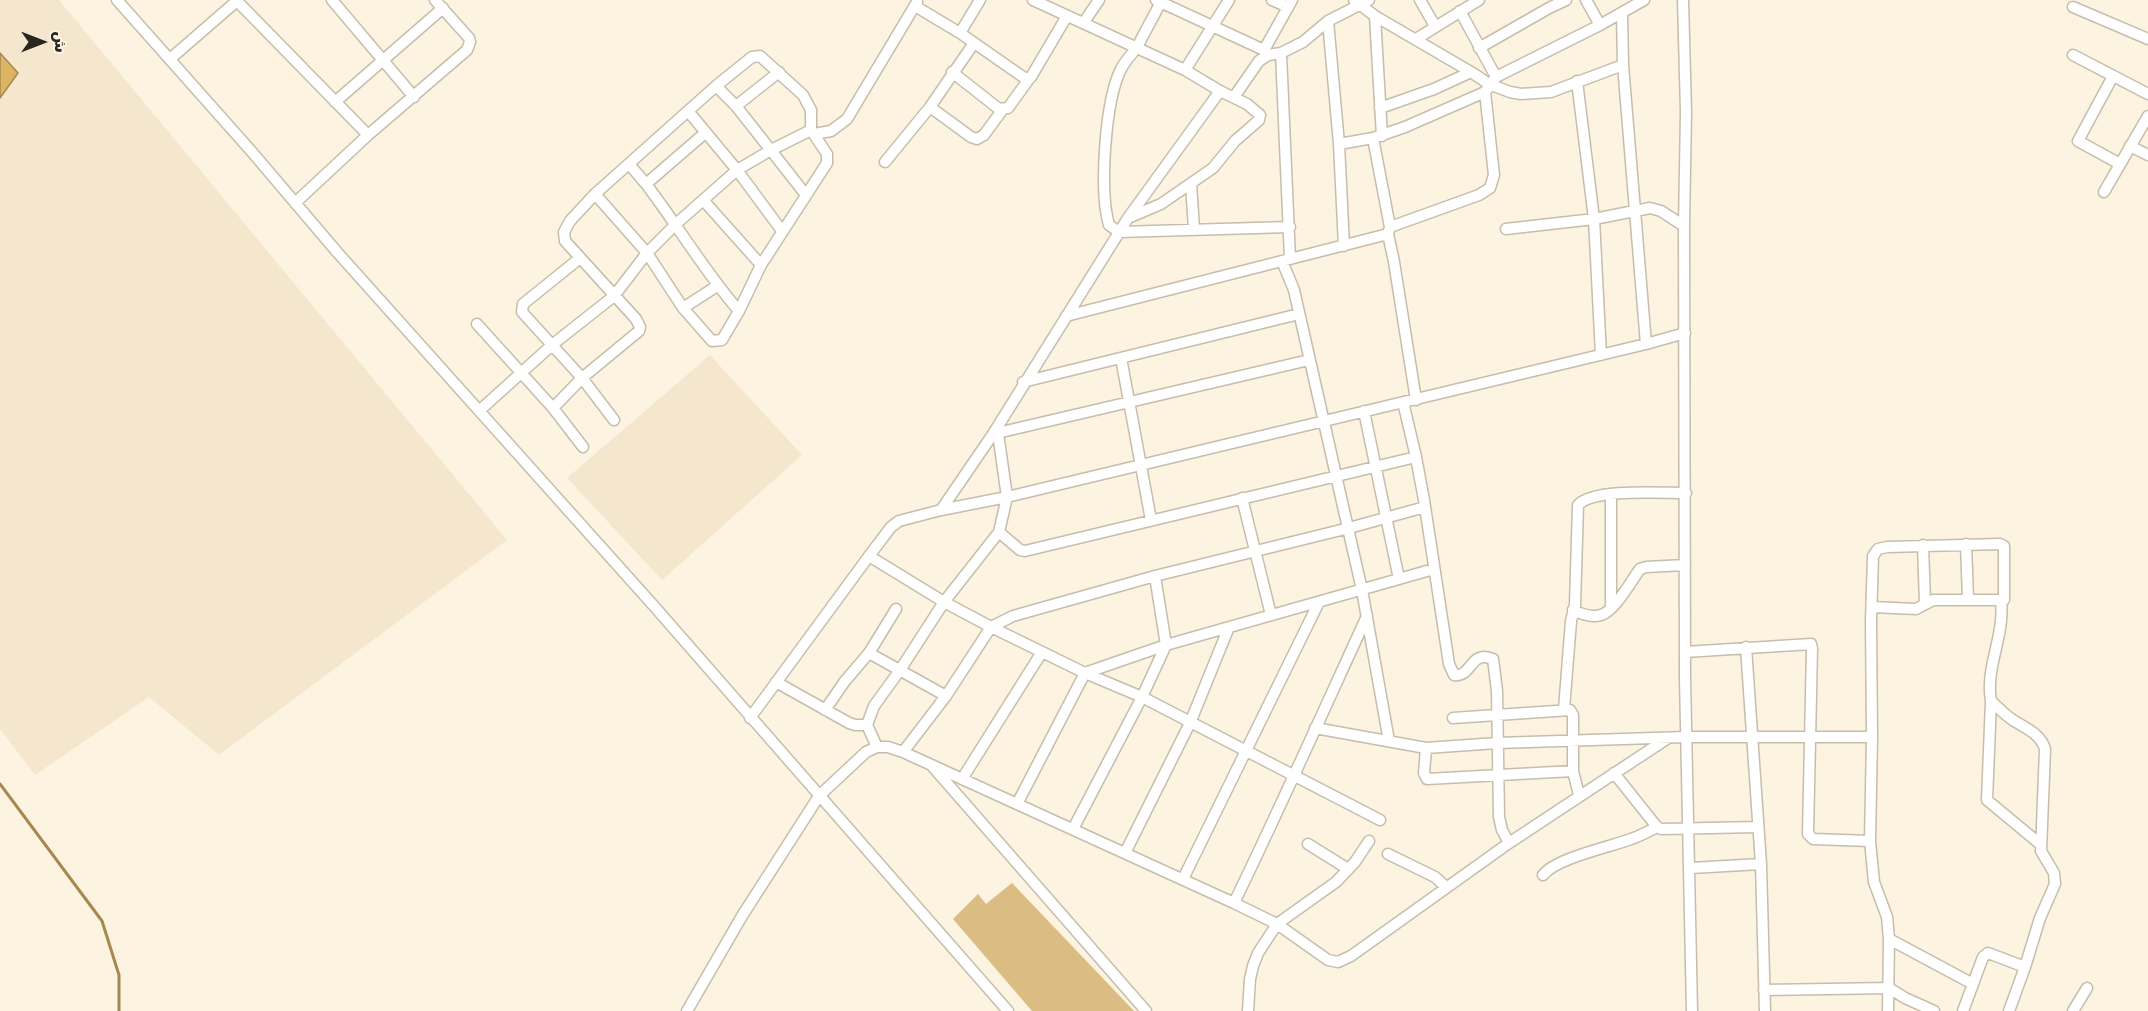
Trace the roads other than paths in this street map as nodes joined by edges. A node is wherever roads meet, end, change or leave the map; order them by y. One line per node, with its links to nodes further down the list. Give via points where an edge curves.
1 (117, 0): 39 (street)
2 (238, 0): 39 (street); 55 (street)
3 (332, 0): 40 (street)
4 (980, 0): 30 (street)
5 (1033, 0): 23 (street)
6 (1099, 0): 26 (street)
7 (1229, 0): 28 (street)
8 (1272, 0): 19 (street)
9 (1420, 0): 29 (street)
10 (1566, 0): 35 (street)
11 (1586, 0): 27 (street)
12 (1644, 0): 22 (street)
13 (1683, 0): 85 (street)
14 (1158, 1): 28 (street); 34 (street)
15 (1473, 1): 21 (street)
16 (1361, 2): 24 (street); 25 (street)
17 (917, 3): 30 (street); 62 (street, via 847,119 831,131)
18 (439, 4): 40 (street); 53 (street, via 465,33 469,46)
19 (1290, 4): 37 (street)
20 (2073, 7): 32 (street)
21 (1460, 11): 29 (street); 35 (street)
22 (1622, 14): 27 (street); 41 (street)
23 (1067, 16): 26 (street); 47 (street)
24 (1375, 16): 31 (street); 58 (street)
25 (1328, 21): 36 (street, via 1303,42); 66 (street)
26 (1084, 22): 34 (street)
27 (1600, 25): 49 (street)
28 (1214, 26): 37 (street); 42 (street)
29 (1436, 26): 31 (street)
30 (960, 33): 33 (street)
31 (1416, 39): 45 (street)
32 (2148, 39)
33 (974, 43): 44 (street); 47 (street)
34 (1136, 47): 42 (street); 91 (street, via 1121,69 1108,122 1105,199 1109,225)
35 (1479, 48): 49 (street)
36 (1281, 52): 37 (street); 86 (street)
37 (1266, 53): 54 (street)
38 (2073, 56): 46 (street)
39 (170, 59): 80 (street)
40 (384, 59): 53 (street); 55 (street)
41 (1623, 65): 48 (street); 81 (street)
42 (1185, 70): 51 (street)
43 (779, 72): 50 (street, via 756,55); 56 (street); 62 (street, via 808,103)
44 (952, 72): 57 (street); 59 (street, via 996,108)
45 (1472, 72): 49 (street); 58 (street)
46 (2113, 76): 52 (street); 72 (street, via 2078,141)
47 (1029, 79): 59 (street, via 1008,108)
48 (1577, 81): 49 (street, via 1535,94 1510,92); 83 (street)
49 (1490, 84): 65 (street); 89 (street, via 1494,175 1490,188)
50 (716, 86): 56 (street); 60 (street)
51 (1220, 91): 54 (street); 82 (street)
52 (2148, 94)
53 (414, 97): 64 (street)
54 (1234, 98): 75 (street, via 1256,111 1260,115 1258,120 1213,168)
55 (335, 102): 64 (street)
56 (736, 106): 68 (street)
57 (930, 107): 59 (street, via 977,139); 70 (street)
58 (1380, 108): 65 (street)
59 (1003, 109)
60 (688, 111): 63 (street); 71 (street)
61 (2148, 116): 67 (street)
62 (813, 132): 68 (street); 78 (street, via 827,154 827,163)
63 (705, 133): 73 (street); 74 (street)
64 (368, 135): 80 (street)
65 (1377, 137): 66 (street); 89 (street)
66 (1339, 144): 92 (street)
67 (2130, 146): 69 (street); 72 (street)
68 (771, 150): 73 (street); 78 (street)
69 (2148, 155)
70 (885, 162)
71 (629, 164): 74 (street); 77 (street)
72 (2120, 164): 76 (street)
73 (737, 170): 79 (street); 90 (street)
74 (646, 184): 84 (street)
75 (1191, 184): 82 (street, via 1161,204); 87 (street)
76 (2104, 192)
77 (595, 194): 93 (street); 94 (street, via 564,232 565,241)
78 (806, 195): 90 (street)
79 (704, 201): 84 (street); 96 (street)
80 (295, 203): 117 (street)
81 (1634, 211): 83 (street); 85 (street, via 1656,208); 105 (street)
82 (1128, 218): 91 (street)
83 (1594, 219): 88 (street); 107 (street)
84 (676, 224): 93 (street); 97 (street)
85 (1684, 226): 104 (street)
86 (1290, 227): 87 (street); 95 (street)
87 (1194, 229): 91 (street)
88 (1506, 229)
89 (1389, 230): 92 (street); 113 (street)
90 (782, 231): 96 (street)
91 (1119, 232): 102 (street)
92 (1344, 246): 95 (street)
93 (647, 254): 98 (street); 99 (street)
94 (580, 258): 98 (street); 106 (street, via 521,308)
95 (1286, 260): 101 (street); 102 (street)
96 (761, 265): 100 (street)
97 (717, 286): 99 (street); 100 (street)
98 (614, 296): 106 (street); 111 (street, via 639,324 639,331)
99 (683, 308): 100 (street, via 712,341 718,342)
100 (739, 311)
101 (1299, 314): 108 (street); 109 (street)
102 (1066, 315): 112 (street)
103 (477, 324): 110 (street)
104 (1685, 333): 105 (street); 127 (street)
105 (1646, 344): 107 (street)
106 (552, 345): 110 (street); 111 (street)
107 (1601, 355): 113 (street)
108 (1121, 358): 112 (street); 115 (street)
109 (1310, 360): 115 (street); 120 (street)
110 (520, 374): 116 (street); 117 (street)
111 (582, 378): 116 (street); 119 (street)
112 (1023, 382): 121 (street)
113 (1416, 400): 114 (street)
114 (1403, 402): 118 (street); 123 (street)
115 (1130, 403): 121 (street); 124 (street)
116 (553, 408): 122 (street)
117 (479, 411): 173 (street)
118 (1364, 411): 120 (street); 125 (street)
119 (614, 420)
120 (1324, 422): 124 (street); 126 (street)
121 (996, 433): 129 (street); 132 (street)
122 (583, 447)
123 (1416, 457): 125 (street); 131 (street)
124 (1141, 465): 129 (street); 134 (street)
125 (1375, 466): 126 (street); 133 (street)
126 (1336, 476): 130 (street); 135 (street)
127 (1686, 493): 128 (street); 141 (street)
128 (1611, 494): 152 (street); 154 (street, via 1586,498 1578,505)
129 (1007, 497): 132 (street); 136 (street)
130 (1242, 498): 134 (street); 139 (street)
131 (1425, 507): 133 (street); 142 (street)
132 (941, 510): 140 (street, via 899,521)
133 (1386, 517): 135 (street); 144 (street)
134 (1151, 520): 136 (street, via 1025,551)
135 (1349, 528): 139 (street); 145 (street)
136 (999, 532): 148 (street)
137 (1966, 544): 138 (street); 146 (street); 147 (street, via 2004,546 2006,596)
138 (1923, 545): 150 (street); 151 (street, via 1887,547 1874,552)
139 (1255, 552): 143 (street); 155 (street)
140 (869, 556): 148 (street); 166 (street)
141 (1685, 566): 152 (street, via 1640,569); 163 (street)
142 (1434, 568): 144 (street); 172 (street, via 1451,671 1463,675 1478,659 1493,659)
143 (1155, 576): 157 (street, via 1030,611); 159 (street)
144 (1399, 579): 145 (street)
145 (1362, 590): 149 (street); 156 (street)
146 (1968, 599): 147 (street); 150 (street)
147 (2001, 601): 169 (street, via 2002,622 1989,682)
148 (944, 602): 157 (street); 164 (street)
149 (1319, 602): 155 (street); 189 (street)
150 (1925, 603): 151 (street, via 1916,609)
151 (1872, 607): 181 (street)
152 (1611, 608): 154 (street, via 1596,616)
153 (896, 609): 161 (street)
154 (1573, 610): 170 (street)
155 (1271, 615): 158 (street)
156 (1367, 616): 177 (street); 183 (street)
157 (991, 627): 162 (street); 167 (street)
158 (1228, 627): 159 (street); 175 (street)
159 (1166, 645): 165 (street); 168 (street)
160 (1746, 647): 163 (street); 179 (street); 180 (street, via 1808,643 1812,646)
161 (869, 652): 164 (street); 171 (street)
162 (1042, 652): 165 (street); 195 (street)
163 (1685, 652): 178 (street)
164 (900, 670): 167 (street); 176 (street, via 874,706)
165 (1085, 673): 168 (street); 198 (street)
166 (776, 682): 171 (street); 173 (street)
167 (946, 696): 188 (street)
168 (1142, 697): 175 (street); 203 (street)
169 (1991, 701): 208 (street, via 1987,800); 208 (street, via 2044,743)
170 (1564, 709): 172 (street); 184 (street, via 1573,715)
171 (825, 710): 176 (street, via 855,725)
172 (1498, 715): 174 (street); 185 (street)
173 (750, 718): 197 (street)
174 (1453, 718)
175 (1190, 723): 189 (street); 209 (street)
176 (867, 725): 186 (street)
177 (1315, 728): 183 (street); 194 (street)
178 (1686, 737): 179 (street); 182 (street); 202 (street)
179 (1753, 737): 180 (street); 201 (street)
180 (1809, 737): 181 (street); 205 (street, via 1810,838)
181 (1872, 737): 205 (street)
182 (1668, 738): 184 (street); 192 (street)
183 (1389, 741): 187 (street)
184 (1572, 742): 185 (street); 191 (street)
185 (1497, 743): 187 (street); 193 (street)
186 (877, 747): 188 (street); 197 (street, via 855,760)
187 (1426, 748): 193 (street, via 1427,779)
188 (903, 752): 190 (street)
189 (1246, 752): 194 (street); 215 (street)
190 (930, 764): 195 (street); 227 (street)
191 (1573, 771): 193 (street); 196 (street)
192 (1614, 773): 196 (street); 200 (street)
193 (1498, 775): 206 (street, via 1499,823)
194 (1295, 777): 199 (street); 217 (street)
195 (962, 779): 198 (street)
196 (1579, 795): 206 (street)
197 (819, 796): 225 (street); 226 (street)
198 (1017, 804): 203 (street)
199 (1380, 820)
200 (1657, 826): 202 (street, via 1668,831); 214 (street, via 1630,840 1569,860)
201 (1758, 827): 202 (street); 211 (street)
202 (1689, 828): 212 (street)
203 (1073, 829): 209 (street)
204 (1369, 841): 213 (street)
205 (1870, 841): 219 (street, via 1874,882 1887,917)
206 (1509, 843): 216 (street)
207 (1308, 844): 213 (street)
208 (2040, 844): 220 (street, via 2055,884)
209 (1125, 853): 215 (street)
210 (1388, 854): 216 (street, via 1435,877)
211 (1761, 864): 212 (street); 224 (street)
212 (1691, 868): 229 (street)
213 (1348, 869): 218 (street)
214 (1543, 875)
215 (1183, 879): 217 (street)
216 (1446, 887): 218 (street, via 1338,962 1328,960)
217 (1234, 903): 218 (street)
218 (1277, 924): 228 (street, via 1253,966)
219 (1889, 939): 221 (street); 222 (street)
220 (2025, 967): 221 (street, via 1988,953); 234 (street)
221 (1972, 984): 233 (street)
222 (1889, 988): 224 (street); 231 (street); 232 (street)
223 (2087, 988): 235 (street)
224 (1764, 990): 230 (street)
225 (687, 1011)
226 (1008, 1011)
227 (1146, 1011)
228 (1248, 1011)
229 (1692, 1011)
230 (1765, 1011)
231 (1888, 1011)
232 (1934, 1011)
233 (1963, 1011)
234 (2008, 1011)
235 (2073, 1011)

